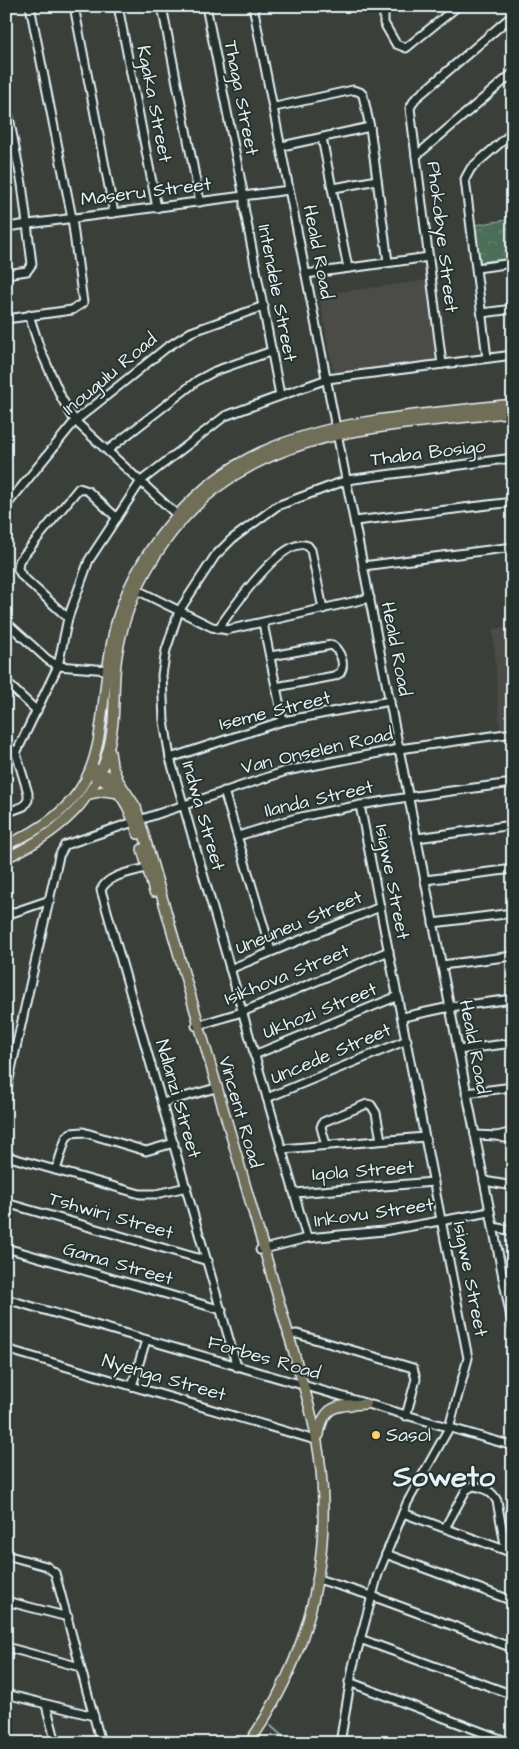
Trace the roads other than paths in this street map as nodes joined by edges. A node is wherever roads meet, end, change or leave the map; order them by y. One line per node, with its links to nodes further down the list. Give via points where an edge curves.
1 (30, 6): 25 (street)
2 (74, 6): 24 (street)
3 (118, 6): 23 (street, Kgaka Street)
4 (162, 6): 22 (street)
5 (206, 6): 21 (street, Thaga Street)
6 (254, 6): 12 (street, Heald Road)
7 (390, 6): 8 (street, via 384,13 389,34 396,44 404,48 410,47)
8 (458, 6)
9 (513, 15): 17 (street, Phokobye Street, via 411,104)
10 (513, 73): 17 (street)
11 (6, 102): 26 (street)
12 (274, 106): 13 (street, via 357,90 365,99); 16 (street, Heald Road)
13 (370, 127): 15 (street); 18 (street)
14 (513, 132): 32 (street, via 471,168 465,179)
15 (322, 138): 16 (street); 19 (street)
16 (282, 146): 20 (street, Heald Road)
17 (416, 156): 28 (street, Phokobye Street)
18 (377, 180): 19 (street); 29 (street)
19 (334, 188): 31 (street)
20 (289, 190): 21 (street, Maseru Street); 34 (street, Heald Road)
21 (244, 197): 22 (street, Maseru Street); 35 (street, Intendele Street)
22 (200, 202): 23 (street, Maseru Street)
23 (157, 208): 24 (street, Maseru Street)
24 (114, 212): 25 (street, Maseru Street)
25 (72, 218): 26 (street, Maseru Street); 38 (street, via 83,303 72,310)
26 (27, 224): 27 (street, Maseru Street); 33 (street, via 31,267 24,272)
27 (6, 226)
28 (429, 258): 29 (street); 43 (street, Phokobye Street)
29 (388, 262): 31 (street)
30 (513, 263): 32 (street)
31 (348, 268): 34 (street)
32 (477, 268): 37 (street)
33 (6, 274)
34 (306, 274): 44 (street, Heald Road)
35 (264, 306): 40 (street, Intendele Street); 48 (street, Inougulu Road, via 181,338)
36 (513, 309): 37 (street)
37 (482, 313): 42 (street)
38 (29, 315): 39 (street); 48 (street, via 40,349)
39 (6, 319)
40 (272, 351): 45 (street, Intendele Street); 50 (street, via 198,380)
41 (513, 355): 42 (street)
42 (487, 358): 43 (street)
43 (442, 364): 44 (street)
44 (327, 379): 45 (street); 49 (street, Heald Road)
45 (280, 395): 53 (street, via 225,416)
46 (513, 404): 49 (main road)
47 (513, 412): 49 (main road)
48 (75, 421): 50 (street); 55 (street, Inougulu Road)
49 (337, 431): 52 (street, Heald Road); 56 (main road, via 285,443 246,461); 61 (main road, via 253,465 225,484 179,524)
50 (108, 450): 53 (street)
51 (513, 458): 52 (street, Thaba Bosigo)
52 (346, 480): 58 (street, Heald Road); 64 (street, Indwa Street, via 276,506 232,538 215,556)
53 (140, 481): 56 (street); 57 (street)
54 (513, 502): 58 (street)
55 (6, 506)
56 (177, 515): 71 (main road, via 148,556 126,597 116,625)
57 (116, 518): 65 (street, via 89,560); 65 (street, via 88,491 79,488 19,561 18,569 22,576)
58 (355, 521): 60 (street, Heald Road)
59 (513, 547): 60 (street)
60 (363, 566): 62 (street, Heald Road)
61 (137, 590): 64 (street); 80 (main road, via 118,649)
62 (370, 598): 63 (street); 74 (street, Heald Road)
63 (323, 609): 67 (street); 68 (street, via 311,550 300,544 257,576)
64 (179, 611): 68 (street); 82 (street, Indwa Street, via 166,650 162,675 165,740)
65 (68, 618): 70 (street)
66 (6, 622): 70 (street)
67 (263, 623): 68 (street); 69 (street)
68 (218, 629)
69 (270, 656): 73 (street); 73 (street, via 332,645 342,660 343,669 338,674)
70 (58, 666): 71 (street); 75 (street)
71 (108, 670): 83 (main road, via 100,735)
72 (6, 682): 75 (street)
73 (276, 687): 76 (street)
74 (390, 701): 76 (street, Iseme Street); 79 (street, Heald Road)
75 (37, 711): 81 (street)
76 (283, 721): 82 (street, Iseme Street)
77 (513, 733): 79 (street, Van Onselen Road)
78 (6, 744): 81 (street)
79 (399, 748): 87 (street, Van Onselen Road, via 286,771); 90 (street, Heald Road)
80 (109, 749): 84 (main road); 85 (main road)
81 (16, 753): 93 (street, via 28,800 24,806)
82 (170, 758): 91 (street, Indwa Street)
83 (90, 770): 84 (main road, Vincent Road); 98 (main road, via 78,792 60,812 38,830)
84 (100, 774): 85 (main road, Vincent Road); 88 (main road, Vincent Road); 89 (main road)
85 (120, 783): 94 (main road, Vincent Road, via 132,800)
86 (513, 783): 90 (street, Ilanda Street)
87 (224, 791): 91 (street, Van Onselen Road); 96 (street)
88 (119, 793): 89 (main road); 94 (main road, Vincent Road)
89 (89, 794): 99 (main road, via 70,818 53,832)
90 (408, 796): 92 (street, Ilanda Street); 97 (street, Heald Road)
91 (183, 805): 94 (street, Van Onselen Road); 112 (street, Indwa Street)
92 (360, 806): 96 (street, Ilanda Street, via 300,818); 104 (street, Isigwe Street)
93 (6, 813)
94 (136, 819): 100 (main road, Vincent Road); 103 (street, Van Onselen Road, via 65,845 59,856); 118 (main road, Vincent Road)
95 (513, 826): 97 (street)
96 (238, 836): 108 (street)
97 (417, 838): 102 (street, Heald Road)
98 (6, 845)
99 (6, 858)
100 (146, 868): 118 (main road, Vincent Road); 128 (street, Ndlanzi Street, via 110,879 101,890)
101 (513, 869): 102 (street)
102 (425, 880): 107 (street, Heald Road)
103 (50, 900): 106 (street); 125 (street)
104 (380, 907): 108 (street, Uneuneu Street); 109 (street, Isigwe Street)
105 (513, 912): 107 (street)
106 (6, 915)
107 (433, 923): 111 (street, Heald Road)
108 (270, 951): 112 (street, Uneuneu Street)
109 (389, 951): 113 (street, Isigwe Street); 116 (street, Isikhova Street)
110 (513, 956): 111 (street)
111 (442, 965): 115 (street, Heald Road)
112 (230, 969): 116 (street, Indwa Street)
113 (398, 996): 117 (street, Isigwe Street); 122 (street, Ukhozi Street)
114 (513, 999): 115 (street)
115 (450, 1007): 117 (street); 121 (street, Heald Road)
116 (242, 1012): 118 (street, Isikhova Street); 122 (street, Indwa Street)
117 (402, 1017): 119 (street, Isigwe Street)
118 (197, 1025): 124 (main road, Vincent Road)
119 (407, 1040): 127 (street, Uncede Street); 132 (street, Isigwe Street)
120 (513, 1043): 121 (street)
121 (458, 1050): 126 (street, Heald Road)
122 (254, 1055): 127 (street, Indwa Street)
123 (513, 1087): 126 (street)
124 (215, 1088): 128 (street); 152 (main road, Vincent Road)
125 (6, 1092)
126 (466, 1093): 130 (street, Heald Road)
127 (267, 1098): 137 (street, Indwa Street)
128 (162, 1103): 135 (street, Ndlanzi Street)
129 (513, 1132): 131 (street)
130 (475, 1135): 131 (street); 140 (street, Heald Road)
131 (497, 1136): 134 (street)
132 (425, 1137): 133 (street); 141 (street, Isigwe Street)
133 (381, 1140): 136 (street); 136 (street, via 375,1109 367,1104 323,1122 321,1127)
134 (513, 1140)
135 (174, 1143): 139 (street, via 146,1151 83,1132 71,1133 66,1138); 143 (street, Ndlanzi Street)
136 (326, 1144): 137 (street)
137 (282, 1149): 144 (street, Indwa Street)
138 (6, 1156): 139 (street)
139 (56, 1170): 143 (street, via 140,1194)
140 (484, 1181): 142 (street); 146 (street, Heald Road)
141 (434, 1182): 144 (street, Iqola Street); 147 (street, Isigwe Street)
142 (513, 1186)
143 (187, 1188): 153 (street, Ndlanzi Street)
144 (295, 1193): 150 (street, Indwa Street)
145 (6, 1203): 153 (street, Tshwiri Street)
146 (490, 1212): 147 (street, Inkovu Street); 148 (street, Heald Road)
147 (442, 1220): 150 (street, Inkovu Street, via 384,1231); 167 (street, Isigwe Street, via 468,1352)
148 (493, 1227): 149 (street); 154 (street, Heald Road)
149 (513, 1231)
150 (307, 1238): 152 (street, Inkovu Street)
151 (6, 1248): 157 (street, Gama Street)
152 (261, 1250): 159 (main road, Vincent Road); 163 (main road, Vincent Road)
153 (208, 1261): 157 (street, Ndlanzi Street)
154 (503, 1277): 155 (street); 158 (street, Heald Road)
155 (513, 1278)
156 (6, 1299): 160 (street, Forbes Road)
157 (222, 1310): 162 (street, Ndlanzi Street)
158 (513, 1328)
159 (288, 1334): 163 (main road, Vincent Road); 166 (street, via 413,1368 416,1379)
160 (146, 1340): 162 (street, Forbes Road); 164 (street)
161 (6, 1349): 164 (street, Nyenga Street)
162 (237, 1367): 163 (street, Forbes Road)
163 (299, 1384): 165 (street, Forbes Road); 168 (main road, Vincent Road)
164 (132, 1386): 168 (street, Nyenga Street)
165 (366, 1404): 166 (street, Forbes Road); 168 (main road, via 330,1410 321,1422)
166 (406, 1416): 167 (street, Forbes Road)
167 (449, 1428): 169 (street, Forbes Road); 170 (street, Isigwe Street)
168 (315, 1440): 175 (main road, Vincent Road, via 322,1485 323,1527)
169 (513, 1446)
170 (403, 1513): 171 (street); 173 (street, Isigwe Street)
171 (445, 1528): 172 (street); 172 (street, via 466,1490 473,1486 486,1489 497,1501)
172 (509, 1552)
173 (386, 1554): 176 (street, Isigwe Street); 178 (street)
174 (6, 1555): 179 (street, via 53,1570)
175 (318, 1579): 176 (street); 191 (main road, Vincent Road, via 307,1628 292,1666)
176 (372, 1596): 180 (street, Isigwe Street); 182 (street)
177 (6, 1601): 179 (street)
178 (513, 1601)
179 (68, 1617): 183 (street)
180 (360, 1639): 184 (street, Isigwe Street); 186 (street)
181 (6, 1647): 183 (street)
182 (513, 1648)
183 (80, 1667): 188 (street)
184 (349, 1682): 192 (street, Isigwe Street); 193 (street)
185 (6, 1694): 187 (street)
186 (513, 1695)
187 (46, 1705): 188 (street); 189 (street)
188 (94, 1716): 190 (street)
189 (56, 1743)
190 (101, 1743)
191 (249, 1743)
192 (340, 1743)
193 (511, 1743)

